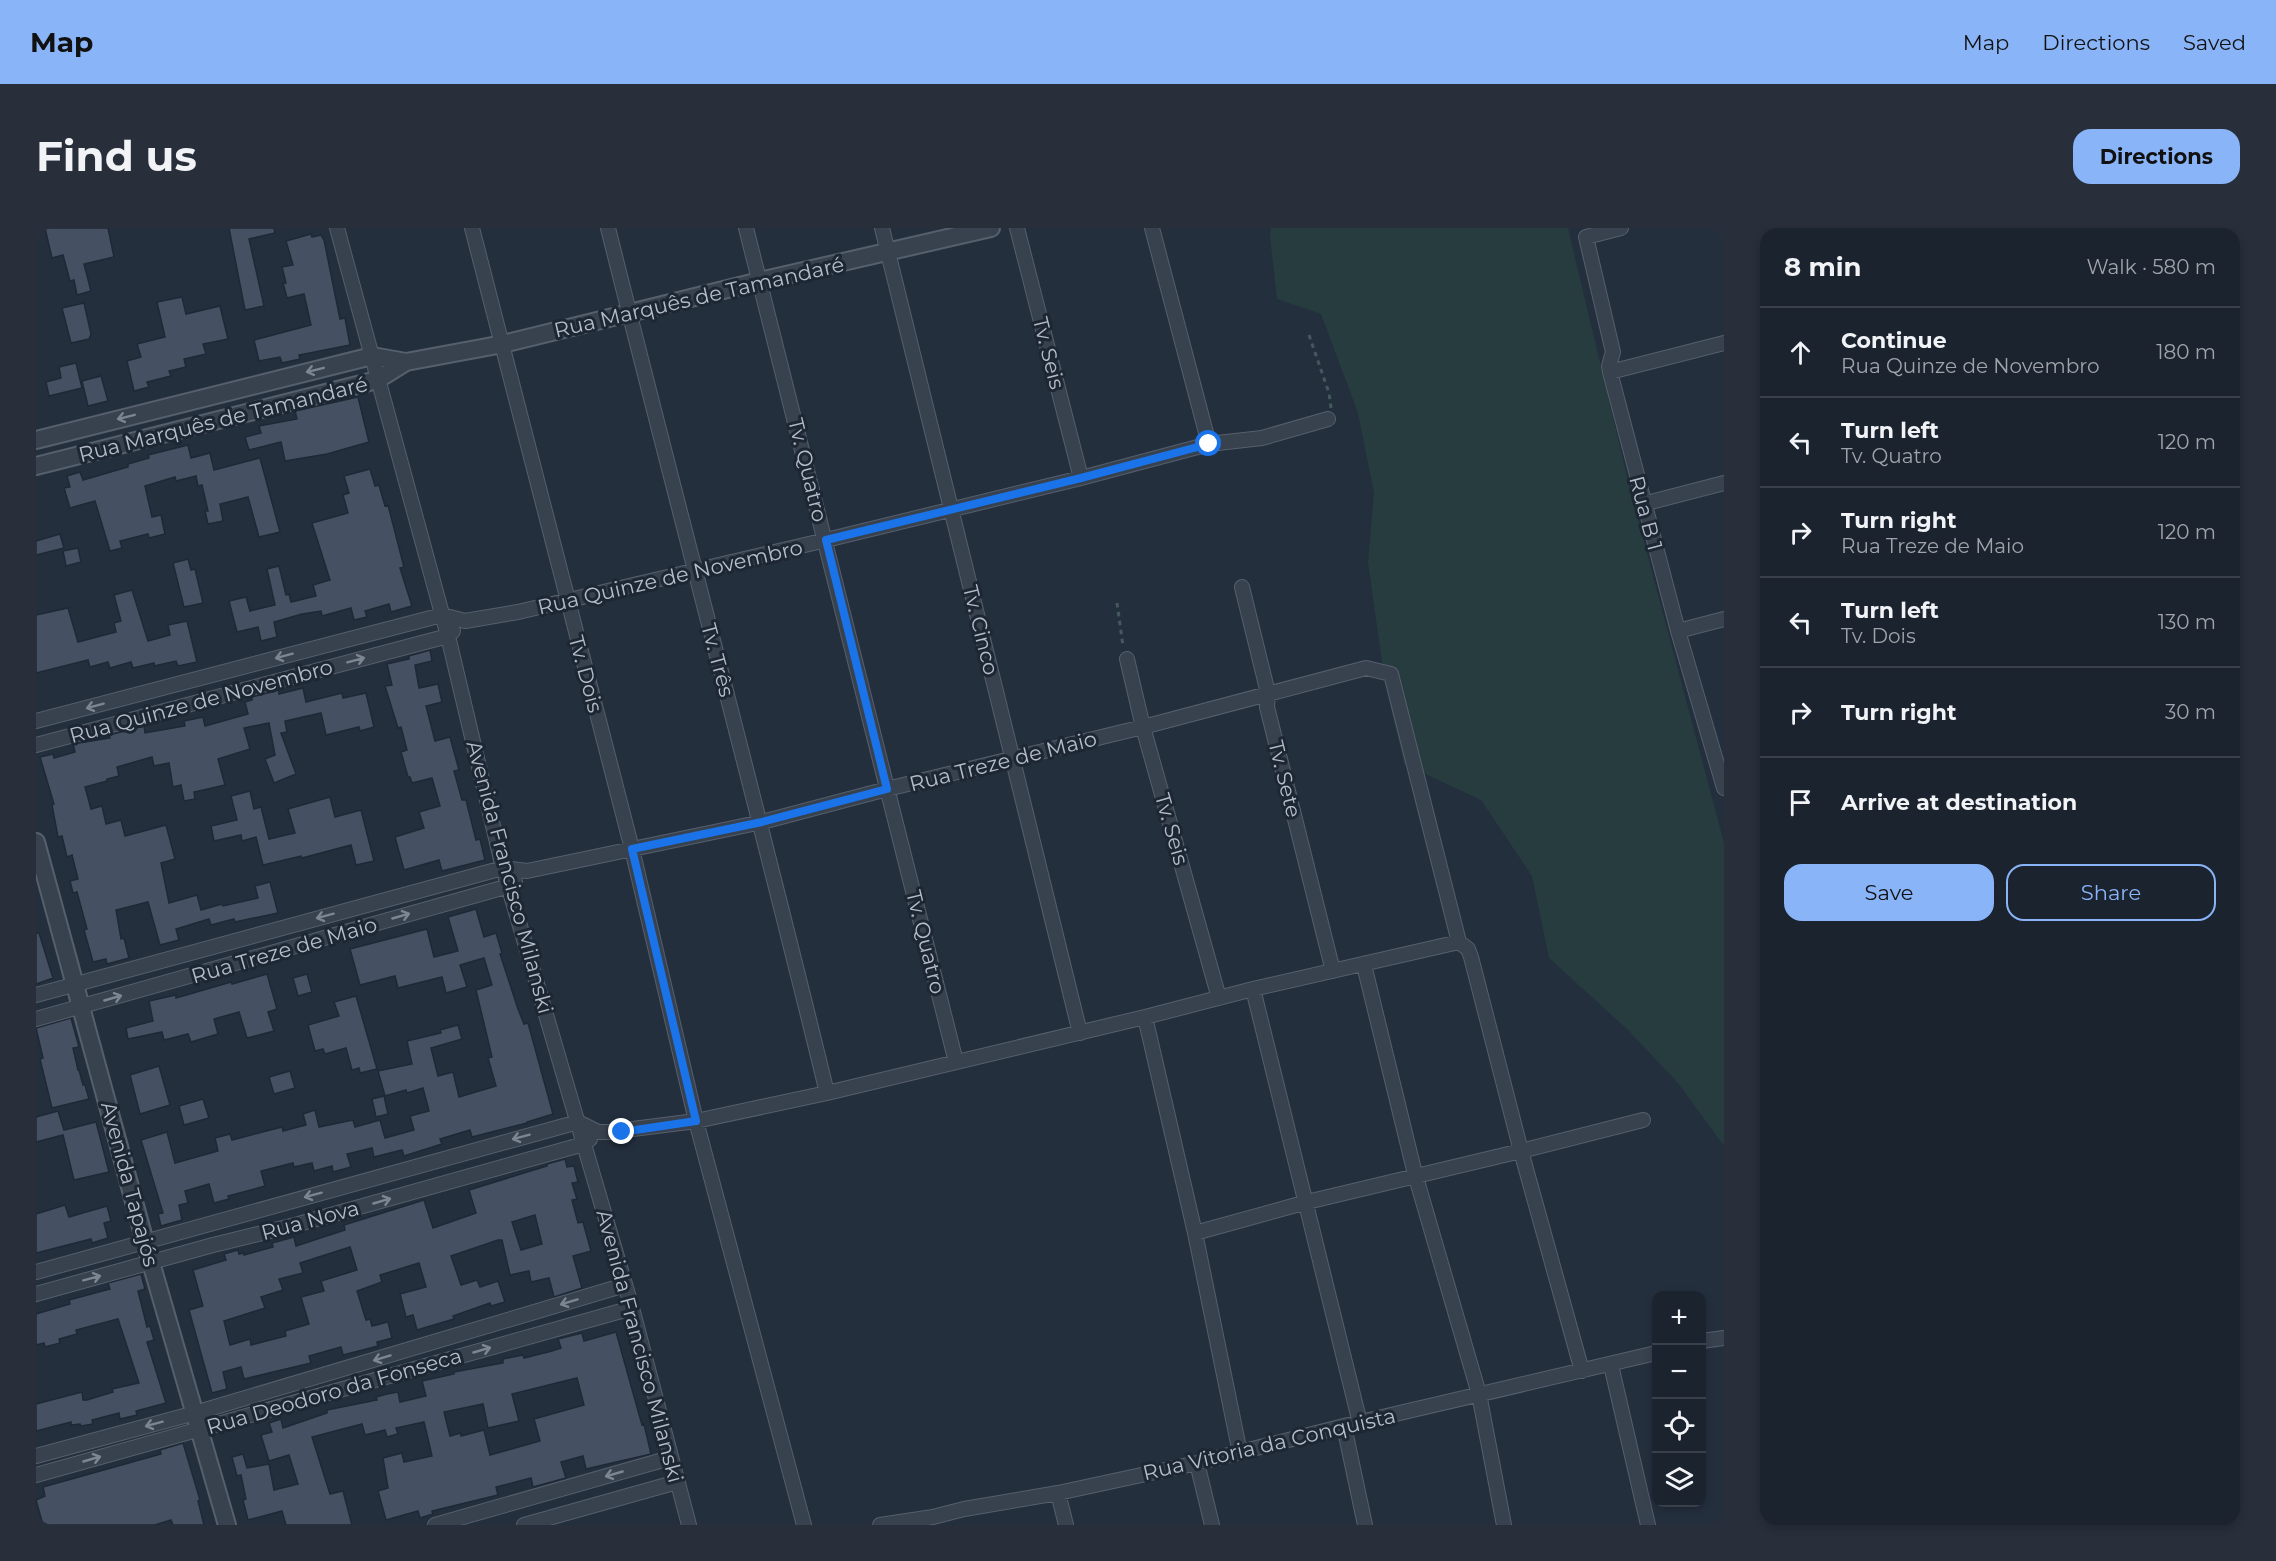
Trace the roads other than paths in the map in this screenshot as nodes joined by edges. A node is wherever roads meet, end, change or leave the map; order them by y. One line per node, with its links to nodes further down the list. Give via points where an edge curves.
1 (337, 228): 15 (street, Avenida Francisco Milanski)
2 (472, 228): 14 (street, Tv. Dois)
3 (609, 228): 12 (street, Tv. Três)
4 (746, 228): 11 (street, Tv. Quatro)
5 (882, 228): 10 (street, Tv. Cinco)
6 (991, 228): 10 (street, Rua Marquês de Tamandaré)
7 (1017, 228): 23 (street, Tv. Seis)
8 (1152, 228): 21 (street)
9 (1621, 228): 17 (street, Rua B 1, via 1586,237 1613,352)
10 (888, 253): 11 (street, Rua Marquês de Tamandaré); 26 (street, Tv. Cinco)
11 (760, 281): 12 (street, Rua Marquês de Tamandaré); 27 (street, Tv. Quatro)
12 (630, 313): 14 (street, Rua Marquês de Tamandaré); 28 (street, Tv. Três)
13 (1724, 343): 17 (street)
14 (502, 344): 16 (street, Rua Marquês de Tamandaré); 30 (street, Tv. Dois)
15 (372, 356): 16 (street, Rua Marquês de Tamandaré); 18 (street, Avenida Francisco Milanski); 20 (street, Rua Marquês de Tamandaré, one-way to 20)
16 (406, 362): 18 (street, Rua Marquês de Tamandaré)
17 (1610, 372): 25 (street, Rua B 1)
18 (377, 380): 22 (street, Rua Marquês de Tamandaré); 31 (street, Avenida Francisco Milanski)
19 (1328, 419): 21 (street, Rua Quinze de Novembro, via 1262,438)
20 (36, 440)
21 (1209, 444): 23 (street, Rua Quinze de Novembro)
22 (36, 466)
23 (1081, 478): 26 (street, Rua Quinze de Novembro)
24 (1724, 483): 25 (street)
25 (1643, 504): 34 (street, Rua B 1)
26 (951, 510): 27 (street, Rua Quinze de Novembro); 42 (street, Tv. Cinco)
27 (826, 540): 28 (street, Rua Quinze de Novembro); 44 (street, Tv. Quatro)
28 (694, 572): 30 (street, Rua Quinze de Novembro); 45 (street, Tv. Três)
29 (1242, 587): 37 (street, Tv. Sete)
30 (567, 601): 33 (street, Rua Quinze de Novembro); 47 (street, Tv. Dois)
31 (442, 615): 33 (street, Rua Quinze de Novembro); 35 (street, Avenida Francisco Milanski); 38 (street, Rua Quinze de Novembro, one-way to 38)
32 (1724, 619): 34 (street)
33 (465, 621): 35 (street, Rua Quinze de Novembro)
34 (1678, 630): 41 (street, Rua B 1)
35 (448, 636): 40 (street, Rua Quinze de Novembro, one-way to 35); 48 (street, Avenida Francisco Milanski)
36 (1126, 659): 39 (street, Tv. Seis)
37 (1268, 693): 39 (street, Rua Treze de Maio); 51 (street, Rua Treze de Maio, via 1366,668 1391,674); 53 (street, Tv. Sete, via 1267,707)
38 (36, 721)
39 (1143, 727): 42 (street, Rua Treze de Maio); 57 (street, Tv. Seis)
40 (36, 745)
41 (1719, 756): 43 (street, Rua B 1)
42 (1012, 760): 44 (street, Rua Treze de Maio); 61 (street, Tv. Cinco)
43 (1724, 788)
44 (887, 789): 45 (street, Rua Treze de Maio); 62 (street, Tv. Quatro)
45 (762, 822): 47 (street, Rua Treze de Maio); 63 (street, Tv. Três)
46 (36, 842): 54 (street, Avenida Tapajós)
47 (632, 849): 49 (street, Rua Treze de Maio); 65 (street, Tv. Dois)
48 (503, 868): 49 (street, Rua Treze de Maio); 50 (street, Avenida Francisco Milanski); 54 (street, Rua Treze de Maio, one-way to 54)
49 (527, 871): 50 (street, Rua Treze de Maio)
50 (509, 886): 58 (street, Rua Treze de Maio, one-way to 50); 66 (street, Avenida Francisco Milanski)
51 (1460, 942): 52 (street); 69 (street, via 1471,957)
52 (1364, 965): 53 (street); 70 (street)
53 (1333, 972): 55 (street)
54 (76, 984): 56 (street, Rua Treze de Maio); 58 (street, Avenida Tapajós)
55 (1253, 989): 57 (street); 71 (street)
56 (36, 995)
57 (1219, 998): 59 (street)
58 (81, 1006): 60 (street, Rua Treze de Maio); 73 (street, Avenida Tapajós)
59 (1146, 1017): 61 (street); 72 (street)
60 (36, 1019)
61 (1080, 1033): 62 (street)
62 (956, 1062): 63 (street)
63 (827, 1093): 65 (street)
64 (1642, 1120): 69 (street)
65 (696, 1121): 67 (street); 100 (street, Tv. Dois)
66 (578, 1122): 67 (street); 68 (street, Avenida Francisco Milanski); 73 (street, Rua Nova, one-way to 73)
67 (598, 1132): 68 (street)
68 (584, 1144): 74 (street, Rua Nova, one-way to 68); 76 (street, Avenida Francisco Milanski)
69 (1521, 1150): 70 (street); 83 (street)
70 (1415, 1174): 71 (street); 84 (street)
71 (1307, 1202): 72 (street); 86 (street)
72 (1195, 1233): 88 (street)
73 (146, 1242): 74 (street, Avenida Tapajós); 75 (street, Rua Nova)
74 (151, 1262): 77 (street, Rua Nova, one-way to 74); 85 (street, Avenida Tapajós)
75 (36, 1272)
76 (625, 1286): 78 (street, Avenida Francisco Milanski); 85 (street, Rua Deodoro da Fonseca, one-way to 85)
77 (36, 1294)
78 (632, 1308): 85 (street, Rua Deodoro da Fonseca, one-way to 78); 90 (street, Avenida Francisco Milanski)
79 (1724, 1338): 80 (street)
80 (1706, 1340)
81 (1652, 1354): 82 (street, Rua Vitoria da Conquista)
82 (1611, 1365): 83 (street, Rua Vitoria da Conquista); 106 (street)
83 (1582, 1371): 84 (street, Rua Vitoria da Conquista)
84 (1479, 1394): 86 (street, Rua Vitoria da Conquista); 105 (street)
85 (198, 1421): 89 (street, Rua Deodoro da Fonseca, one-way to 89); 92 (street, Rua Deodoro da Fonseca, one-way to 85); 96 (street, Avenida Tapajós)
86 (1360, 1423): 87 (street, Rua Vitoria da Conquista)
87 (1344, 1426): 88 (street, Rua Vitoria da Conquista); 104 (street)
88 (1240, 1453): 91 (street, Rua Vitoria da Conquista)
89 (36, 1456)
90 (670, 1458): 93 (street, Avenida Francisco Milanski); 97 (street, one-way to 97)
91 (1197, 1463): 94 (street, Rua Vitoria da Conquista); 103 (street)
92 (36, 1475)
93 (677, 1482): 98 (street); 99 (street, Avenida Francisco Milanski)
94 (1058, 1494): 95 (street, Rua Vitoria da Conquista, via 964,1509); 102 (street)
95 (934, 1521): 101 (street, Rua Vitoria da Conquista)
96 (227, 1525)
97 (435, 1525)
98 (524, 1525)
99 (689, 1525)
100 (804, 1525)
101 (880, 1525)
102 (1066, 1525)
103 (1212, 1525)
104 (1365, 1525)
105 (1504, 1525)
106 (1648, 1525)

